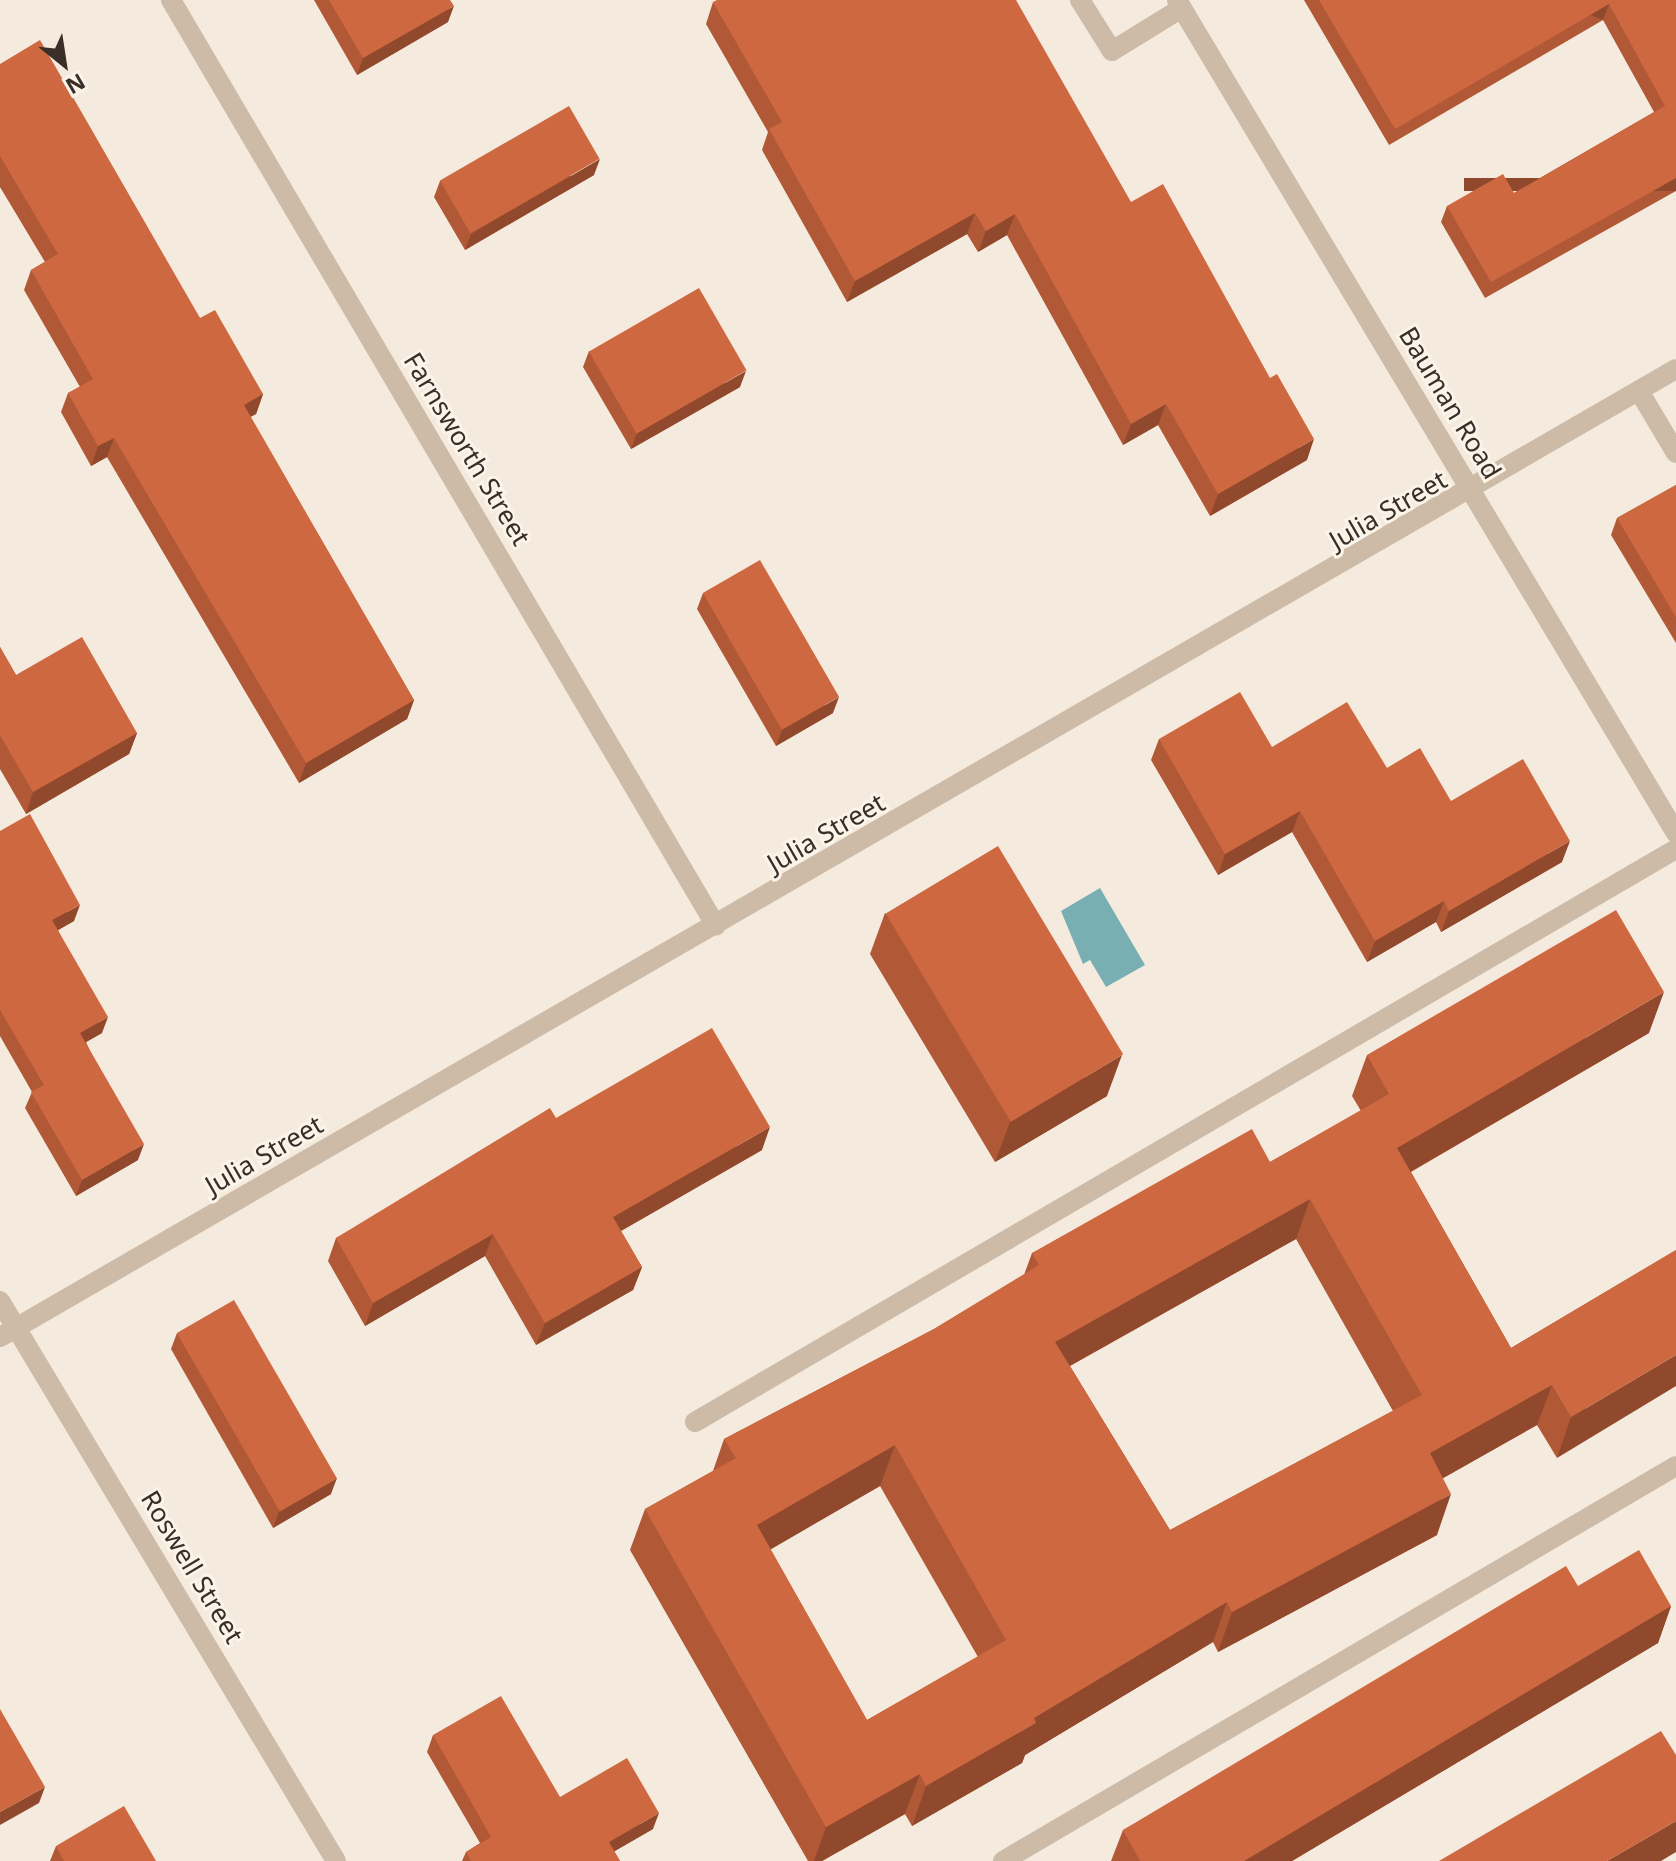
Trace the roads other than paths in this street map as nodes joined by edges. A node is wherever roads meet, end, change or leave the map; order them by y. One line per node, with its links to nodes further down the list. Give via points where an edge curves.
1 (171, 0): 10 (street, Farnsworth Street)
2 (1080, 0): 3 (street, via 1112,51)
3 (1180, 4): 7 (street, Bauman Road)
4 (1676, 369): 5 (street, Julia Street)
5 (1639, 391): 6 (street); 7 (street, Julia Street)
6 (1676, 453)
7 (1473, 492): 8 (street, Bauman Road); 10 (street, Julia Street)
8 (1676, 833)
9 (1676, 849): 14 (street)
10 (716, 926): 12 (street, Julia Street)
11 (0, 1301): 12 (street, Roswell Street)
12 (19, 1326): 13 (street, Julia Street); 16 (street, Roswell Street)
13 (0, 1337)
14 (695, 1422)
15 (1676, 1466): 17 (street)
16 (336, 1861)
17 (1003, 1861)

